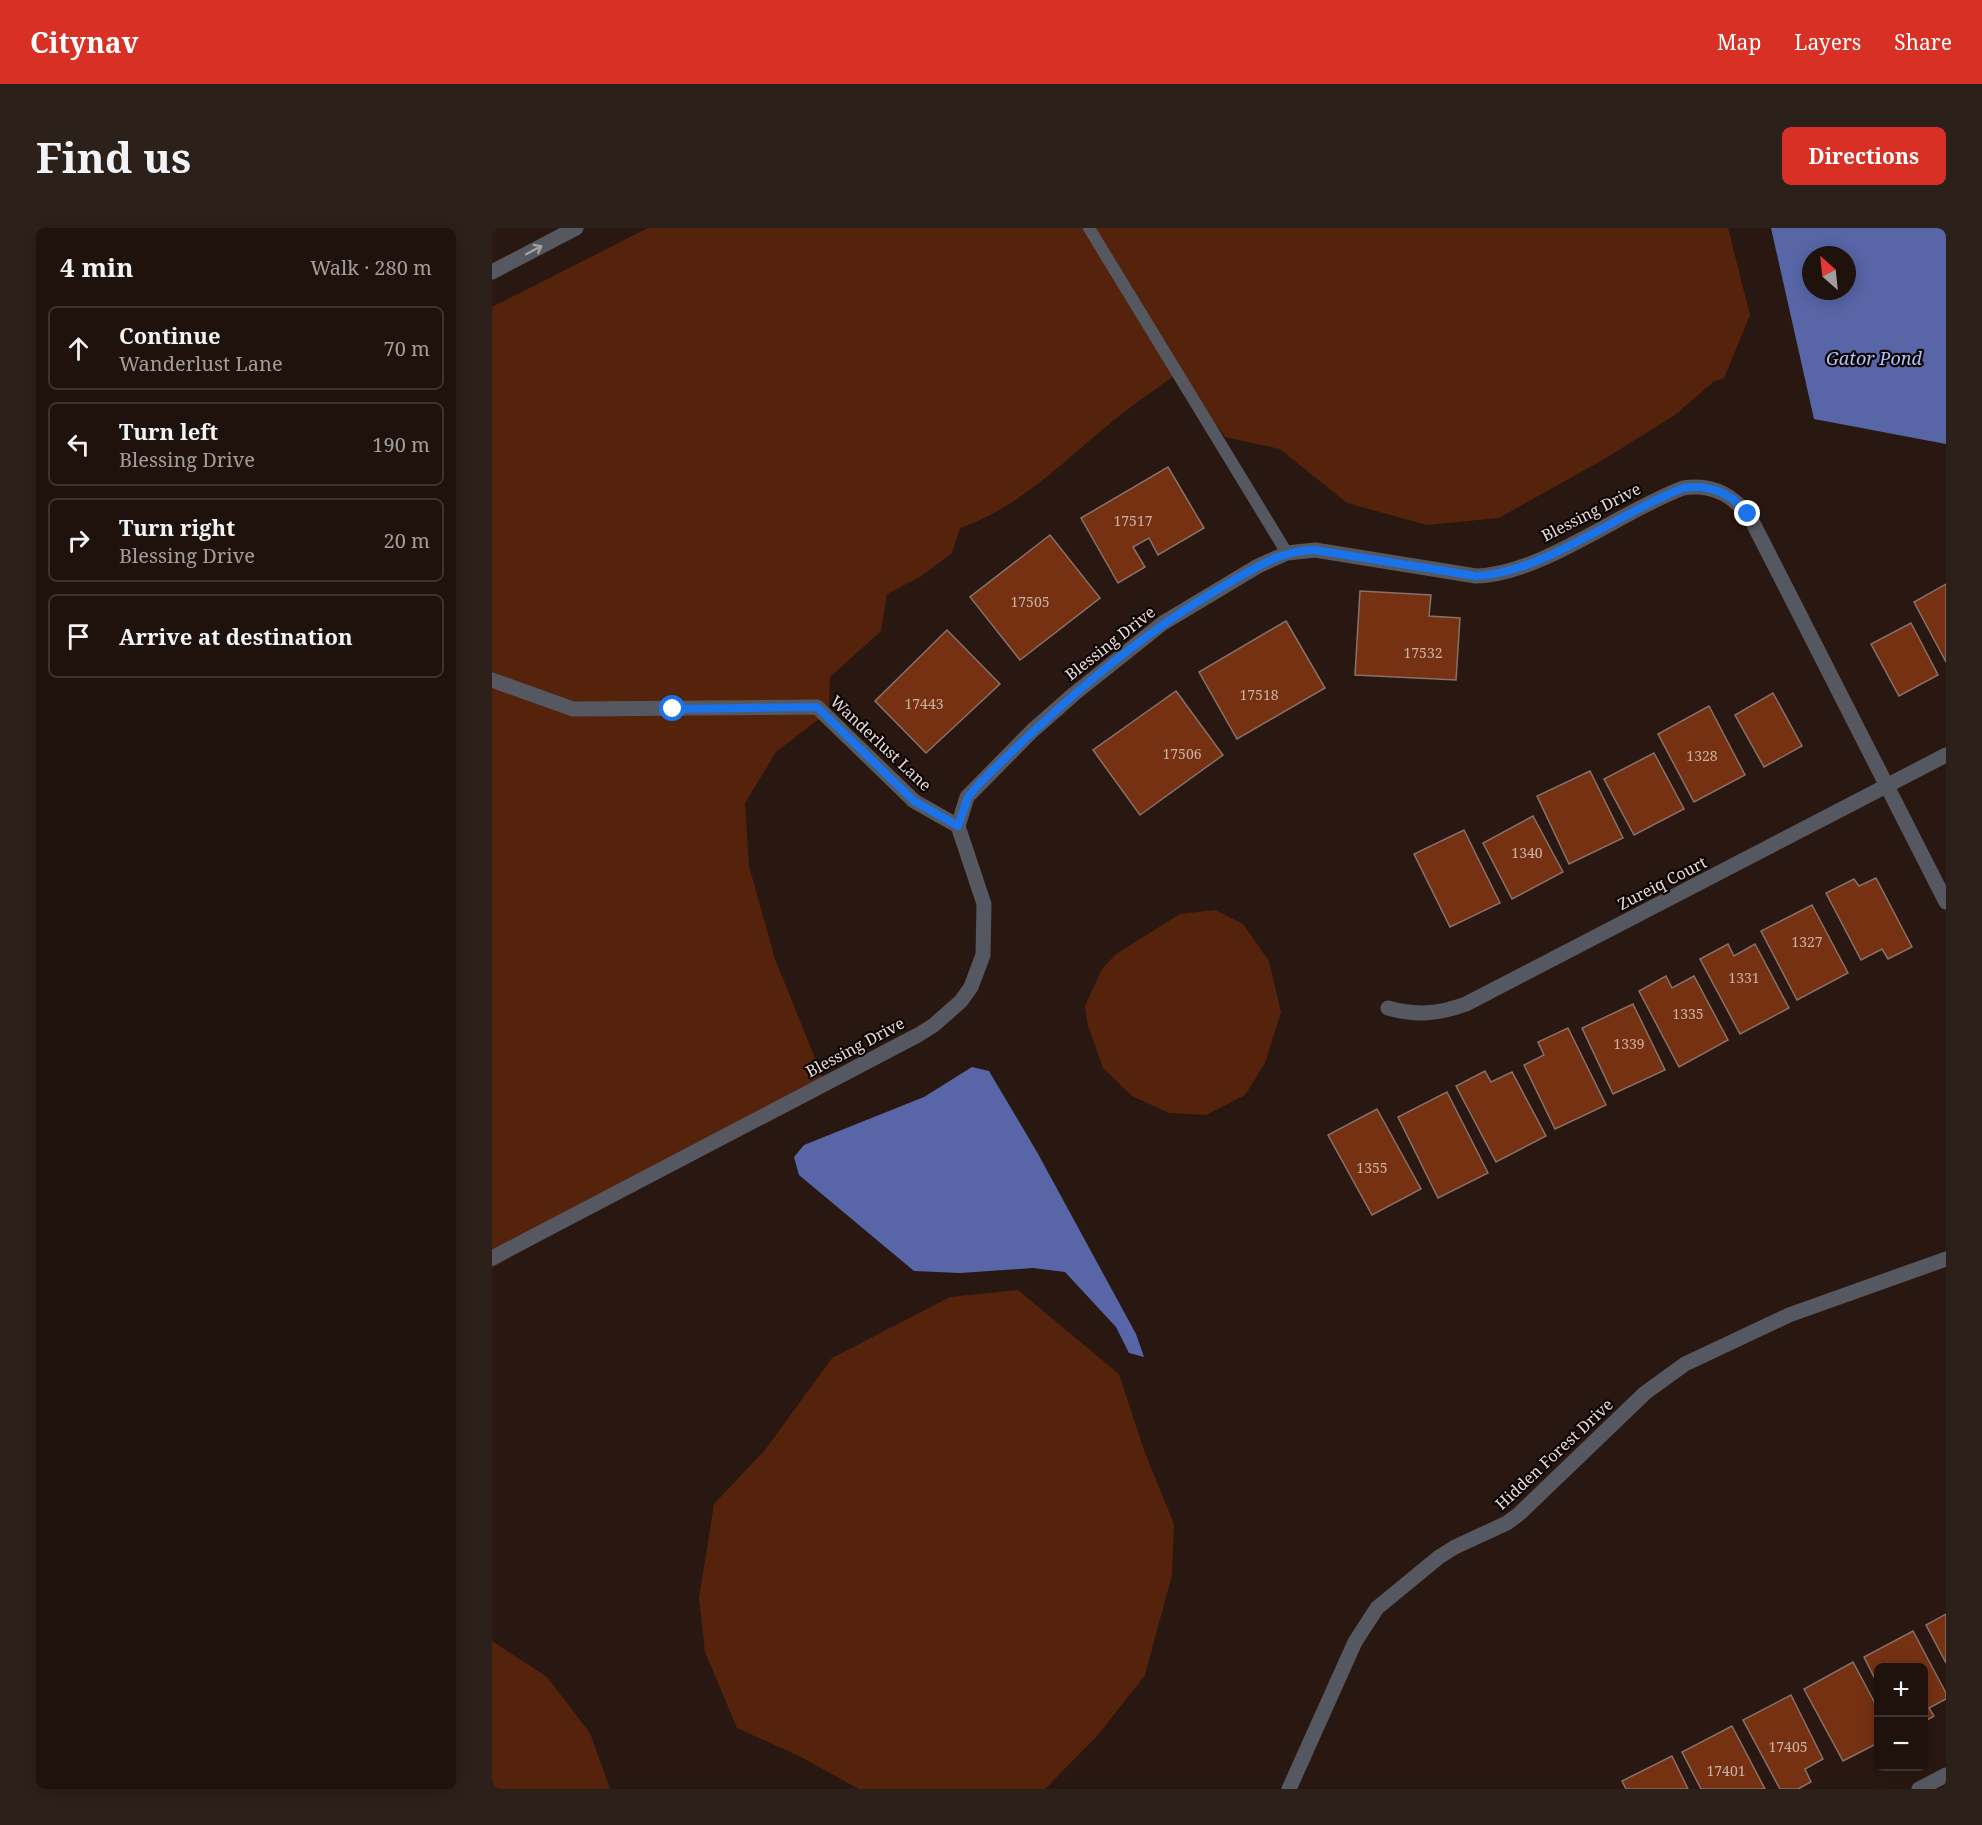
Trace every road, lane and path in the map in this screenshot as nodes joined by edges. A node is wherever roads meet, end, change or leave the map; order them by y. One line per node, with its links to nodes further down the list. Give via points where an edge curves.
1 (576, 228): 3 (street, one-way to 1)
2 (1089, 228): 4 (lane)
3 (492, 272)
4 (1287, 553): 7 (street, Blessing Drive, via 1315,550 1490,576 1523,567 1683,488 1720,491 1740,504 1753,523); 8 (street, Blessing Drive, via 1163,623 1074,694 978,785 968,797)
5 (492, 680): 8 (street, Wanderlust Lane, via 573,709 817,707 914,801)
6 (1946, 755): 7 (street, Zureiq Court)
7 (1887, 786): 9 (street); 10 (street, Zureiq Court, via 1466,1005 1425,1014)
8 (958, 826): 11 (street, Blessing Drive, via 984,904 985,938 971,987 948,1013 918,1035)
9 (1946, 902)
10 (1388, 1008)
11 (492, 1258)
12 (1946, 1259): 14 (street, Hidden Forest Drive, via 1789,1315 1685,1364 1646,1393 1513,1519 1455,1547 1411,1578 1377,1608 1355,1642)
13 (1946, 1775): 15 (street)
14 (1289, 1789)
15 (1919, 1789)

